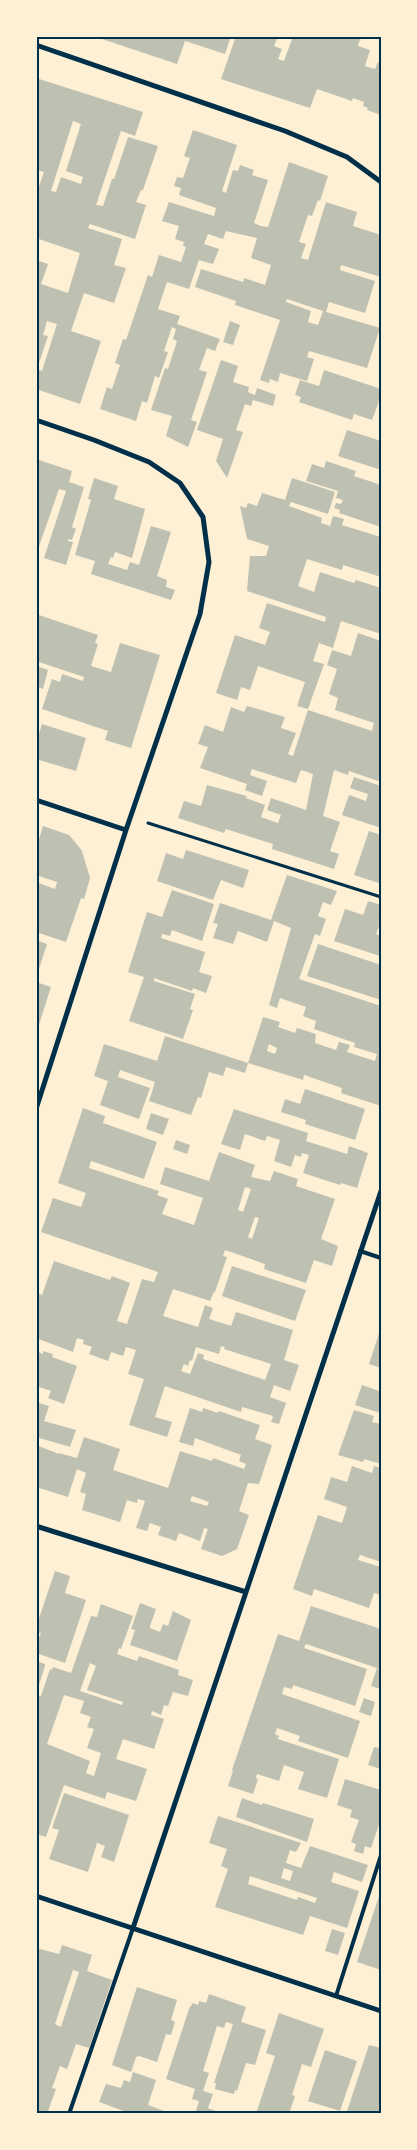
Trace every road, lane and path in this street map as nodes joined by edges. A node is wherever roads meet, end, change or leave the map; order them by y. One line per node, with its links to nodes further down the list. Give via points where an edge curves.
1 (36, 45): 2 (street, via 285,131 347,157)
2 (381, 182)
3 (36, 420): 5 (street, via 149,462 180,483 203,518 209,562 200,614)
4 (36, 800): 6 (street)
5 (131, 817): 6 (street); 7 (path)
6 (126, 830): 8 (street)
7 (381, 897)
8 (36, 1109)
9 (381, 1191): 10 (street)
10 (360, 1251): 11 (lane); 13 (street)
11 (381, 1258)
12 (36, 1526): 13 (street)
13 (246, 1592): 16 (street)
14 (381, 1855): 17 (lane)
15 (36, 1896): 16 (street)
16 (133, 1928): 17 (street); 19 (lane)
17 (336, 1996): 18 (street)
18 (381, 2011)
19 (69, 2114)

